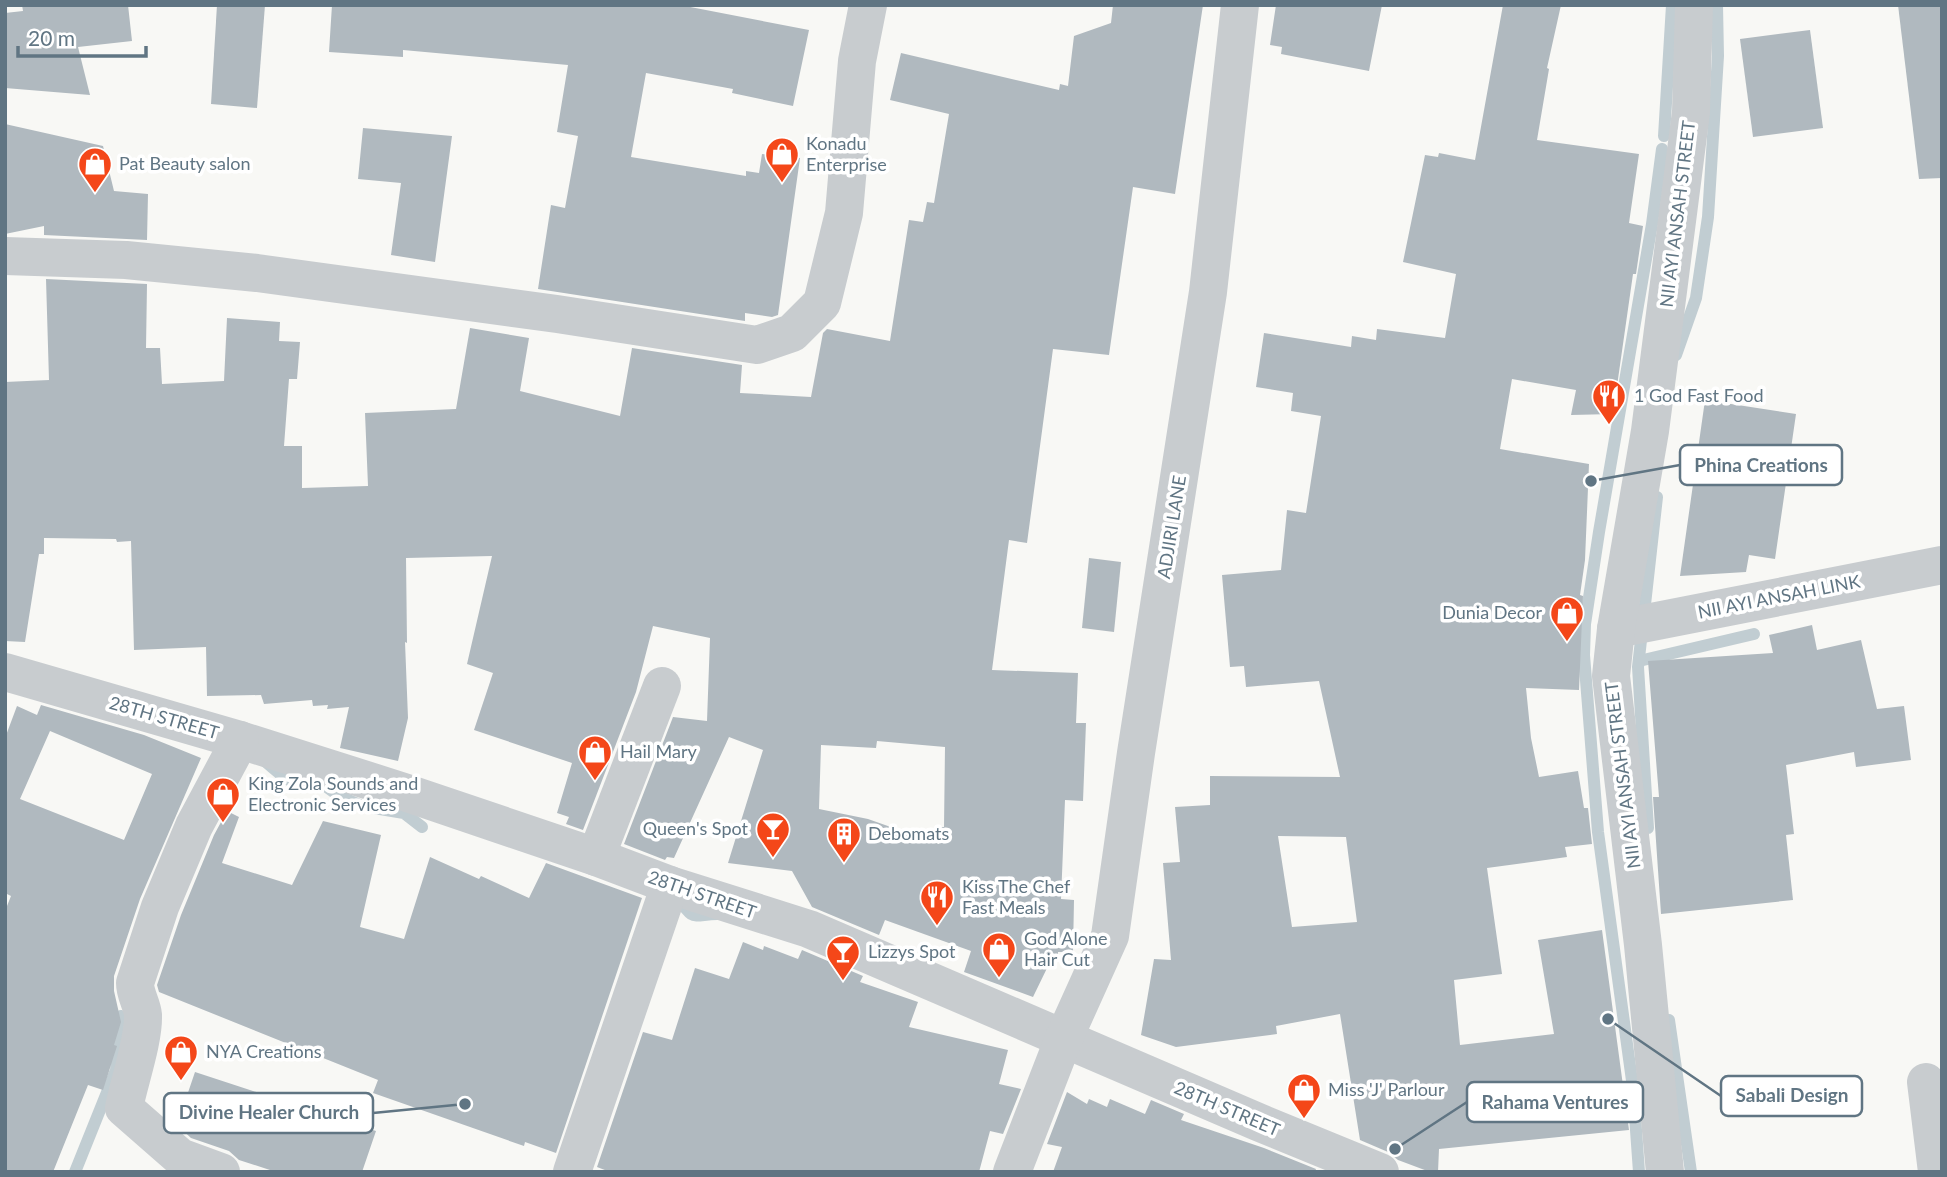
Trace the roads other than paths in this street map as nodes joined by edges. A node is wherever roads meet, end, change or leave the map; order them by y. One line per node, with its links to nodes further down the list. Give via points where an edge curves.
1 (868, 5): 4 (street, via 857,61 844,213 822,303 792,333 757,345 257,273 126,260)
2 (1240, 5): 12 (street, ADJIRI LANE, via 1208,292 1110,936)
3 (1694, 5): 6 (street, NII AYI ANSAH STREET, via 1691,112 1650,430)
4 (5, 256)
5 (1942, 565): 6 (street, NII AYI ANSAH LINK)
6 (1616, 629): 18 (street, NII AYI ANSAH STREET, via 1611,676)
7 (5, 672): 9 (street, 28TH STREET)
8 (662, 686): 10 (street)
9 (240, 740): 10 (street, 28TH STREET); 14 (street, via 194,826 135,983 142,1030 124,1108 180,1157)
10 (596, 857): 11 (street, 28TH STREET)
11 (670, 885): 12 (street, 28TH STREET, via 809,929); 15 (street)
12 (1064, 1038): 16 (street, ADJIRI LANE); 17 (street, 28TH STREET)
13 (1926, 1082): 19 (street)
14 (221, 1172)
15 (572, 1172)
16 (1012, 1172)
17 (1380, 1172)
18 (1665, 1172)
19 (1937, 1172)

